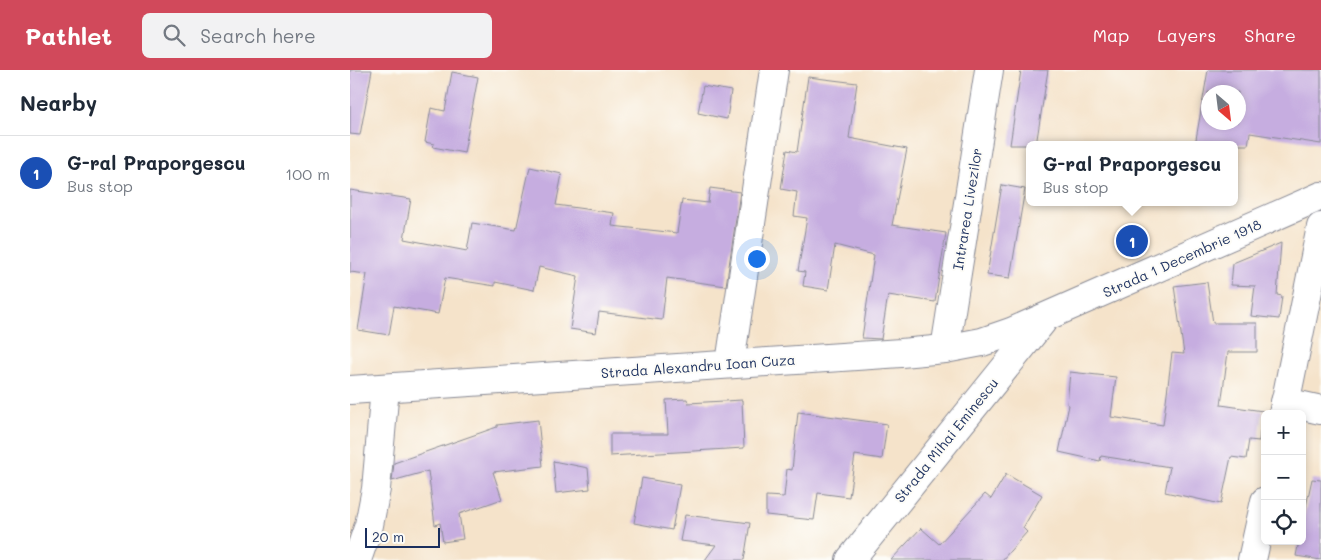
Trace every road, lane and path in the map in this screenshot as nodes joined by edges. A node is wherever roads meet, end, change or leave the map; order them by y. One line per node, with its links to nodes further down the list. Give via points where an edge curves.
1 (774, 70): 7 (street)
2 (989, 70): 6 (street, Intrarea Livezilor)
3 (1321, 196): 5 (street, Strada 1 Decembrie 1918)
4 (1321, 227): 10 (street)
5 (1042, 320): 6 (street, Strada Alexandru Ioan Cuza, via 982,342); 14 (street, Strada Mihai Eminescu)
6 (944, 349): 7 (street, Strada Alexandru Ioan Cuza)
7 (730, 363): 8 (street, Strada Alexandru Ioan Cuza)
8 (385, 388): 9 (street, Strada Alexandru Ioan Cuza); 13 (street, via 376,489 369,525)
9 (350, 390)
10 (1284, 408): 11 (street)
11 (1321, 410)
12 (1261, 519): 15 (street)
13 (357, 560)
14 (850, 560)
15 (1252, 560)

